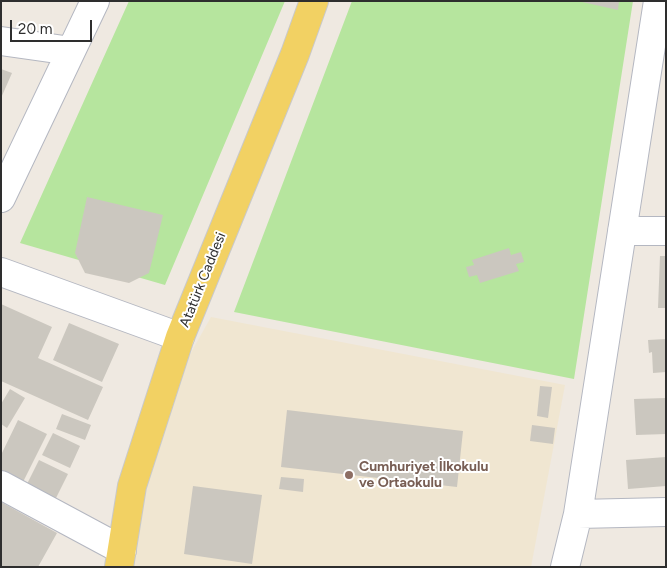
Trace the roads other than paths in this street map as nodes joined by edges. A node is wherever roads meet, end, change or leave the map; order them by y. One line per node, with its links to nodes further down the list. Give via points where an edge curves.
1 (95, 1): 5 (street)
2 (314, 1): 10 (main road, Atatürk Caddesi)
3 (658, 1): 7 (street)
4 (1, 40): 5 (street)
5 (71, 52): 6 (street)
6 (1, 198)
7 (622, 231): 8 (street); 13 (street)
8 (666, 232)
9 (1, 272): 10 (street)
10 (180, 337): 14 (main road, Atatürk Caddesi, via 132,486)
11 (1, 485): 14 (street)
12 (666, 512): 13 (street)
13 (578, 514): 15 (street)
14 (121, 558)
15 (565, 567)

